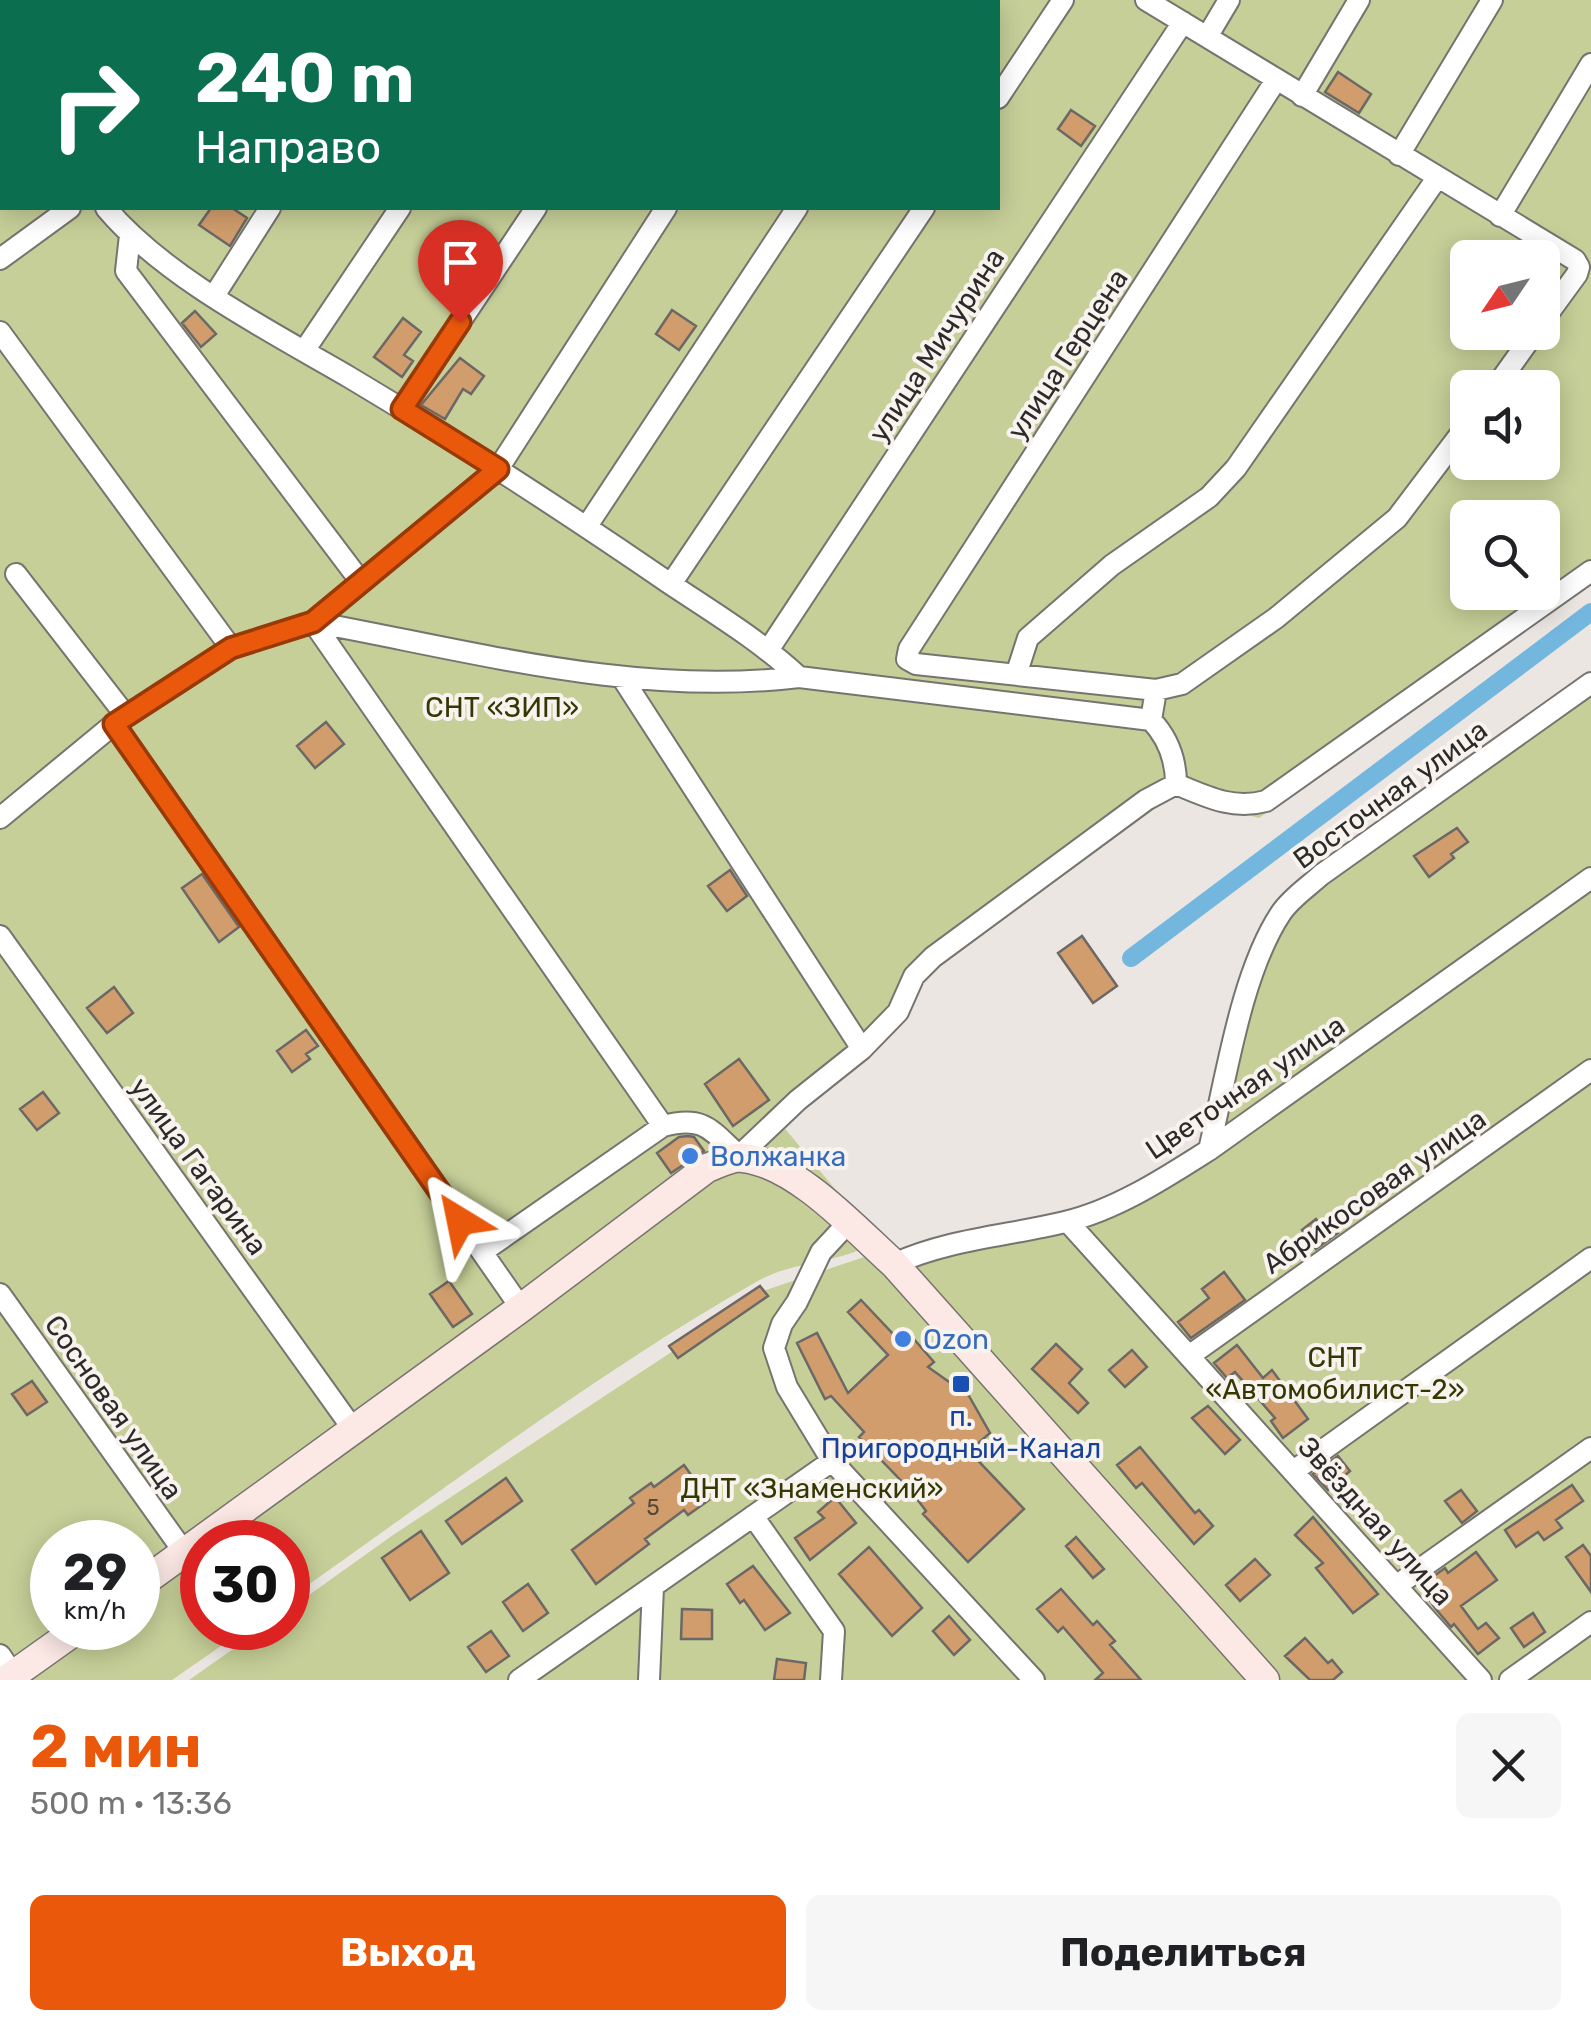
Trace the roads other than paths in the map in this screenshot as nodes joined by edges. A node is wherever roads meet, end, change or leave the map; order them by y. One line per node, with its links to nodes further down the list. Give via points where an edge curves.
1 (1063, 0): 10 (street)
2 (1146, 0): 6 (street)
3 (1228, 0): 7 (street)
4 (1359, 0): 11 (street)
5 (1492, 0): 12 (street)
6 (1183, 22): 7 (street); 41 (street, улица Мичурина)
7 (1207, 37): 9 (street)
8 (1591, 64): 22 (street)
9 (1276, 80): 11 (street); 42 (street, улица Герцена, via 907,659)
10 (1000, 95)
11 (1302, 96): 12 (street)
12 (1399, 155): 13 (street)
13 (1437, 178): 22 (street); 42 (street, via 1236,468 1028,638)
14 (67, 210): 26 (street)
15 (108, 210): 23 (street)
16 (269, 210): 27 (street)
17 (399, 210): 30 (street)
18 (535, 210): 31 (street)
19 (665, 210): 33 (street)
20 (796, 210): 34 (street)
21 (923, 210): 38 (street)
22 (1500, 216): 24 (street)
23 (130, 236): 27 (street); 37 (street, via 126,271)
24 (1541, 240)
25 (1560, 251): 28 (street, via 1579,268)
26 (0, 259)
27 (214, 296): 30 (street)
28 (1560, 297)
29 (0, 332): 40 (street)
30 (304, 350): 31 (street)
31 (402, 409): 33 (street)
32 (1450, 448): 46 (street, via 1398,518 1276,618 1182,684)
33 (498, 469): 34 (street); 37 (street)
34 (587, 526): 38 (street)
35 (1591, 571): 49 (street, via 1266,801 1226,803)
36 (16, 574): 47 (street)
37 (361, 582): 39 (street)
38 (671, 584): 41 (street)
39 (313, 622): 40 (street); 44 (street); 55 (street)
40 (231, 648): 47 (street)
41 (768, 649): 43 (street)
42 (1017, 672): 46 (street)
43 (799, 677): 44 (street, via 748,683); 48 (street)
44 (624, 678): 53 (street)
45 (1591, 683): 56 (street, Восточная улица, via 1321,875 1284,909 1264,941 1248,990)
46 (1156, 690): 48 (street)
47 (120, 720): 50 (street); 60 (street)
48 (1151, 720): 49 (street, via 1164,734)
49 (1176, 784): 53 (street, via 932,957 914,976 898,1012)
50 (0, 818)
51 (1591, 878): 56 (street, Цветочная улица)
52 (0, 936): 66 (street, улица Гагарина)
53 (862, 1049): 57 (street)
54 (1591, 1070): 65 (street, Абрикосовая улица)
55 (663, 1126): 57 (street, via 704,1124); 60 (street)
56 (1208, 1150): 58 (street, Цветочная улица)
57 (739, 1156): 59 (street, via 776,1166); 64 (street, via 707,1168)
58 (1068, 1222): 62 (street, Цветочная улица, via 928,1249); 65 (street, Звёздная улица)
59 (848, 1223): 62 (street); 68 (street, via 821,1252 774,1348 788,1387)
60 (482, 1252): 64 (street)
61 (1591, 1258): 69 (street)
62 (894, 1264): 82 (street)
63 (0, 1294): 72 (street, Сосновая улица)
64 (521, 1308): 66 (street)
65 (1189, 1356): 69 (street, Звёздная улица)
66 (353, 1429): 71 (street)
67 (1591, 1448): 74 (street)
68 (832, 1462): 70 (street); 78 (street)
69 (1295, 1470): 74 (street, Звёздная улица)
70 (753, 1516): 73 (street); 81 (street, via 834,1631)
71 (228, 1520)
72 (180, 1546)
73 (653, 1586): 79 (street); 80 (street)
74 (1396, 1586): 83 (street, Звёздная улица)
75 (1591, 1622): 84 (street)
76 (41, 1650): 77 (street)
77 (6, 1670)
78 (1023, 1676)
79 (519, 1680)
80 (648, 1680)
81 (832, 1680)
82 (1265, 1680)
83 (1481, 1680)
84 (1510, 1680)

